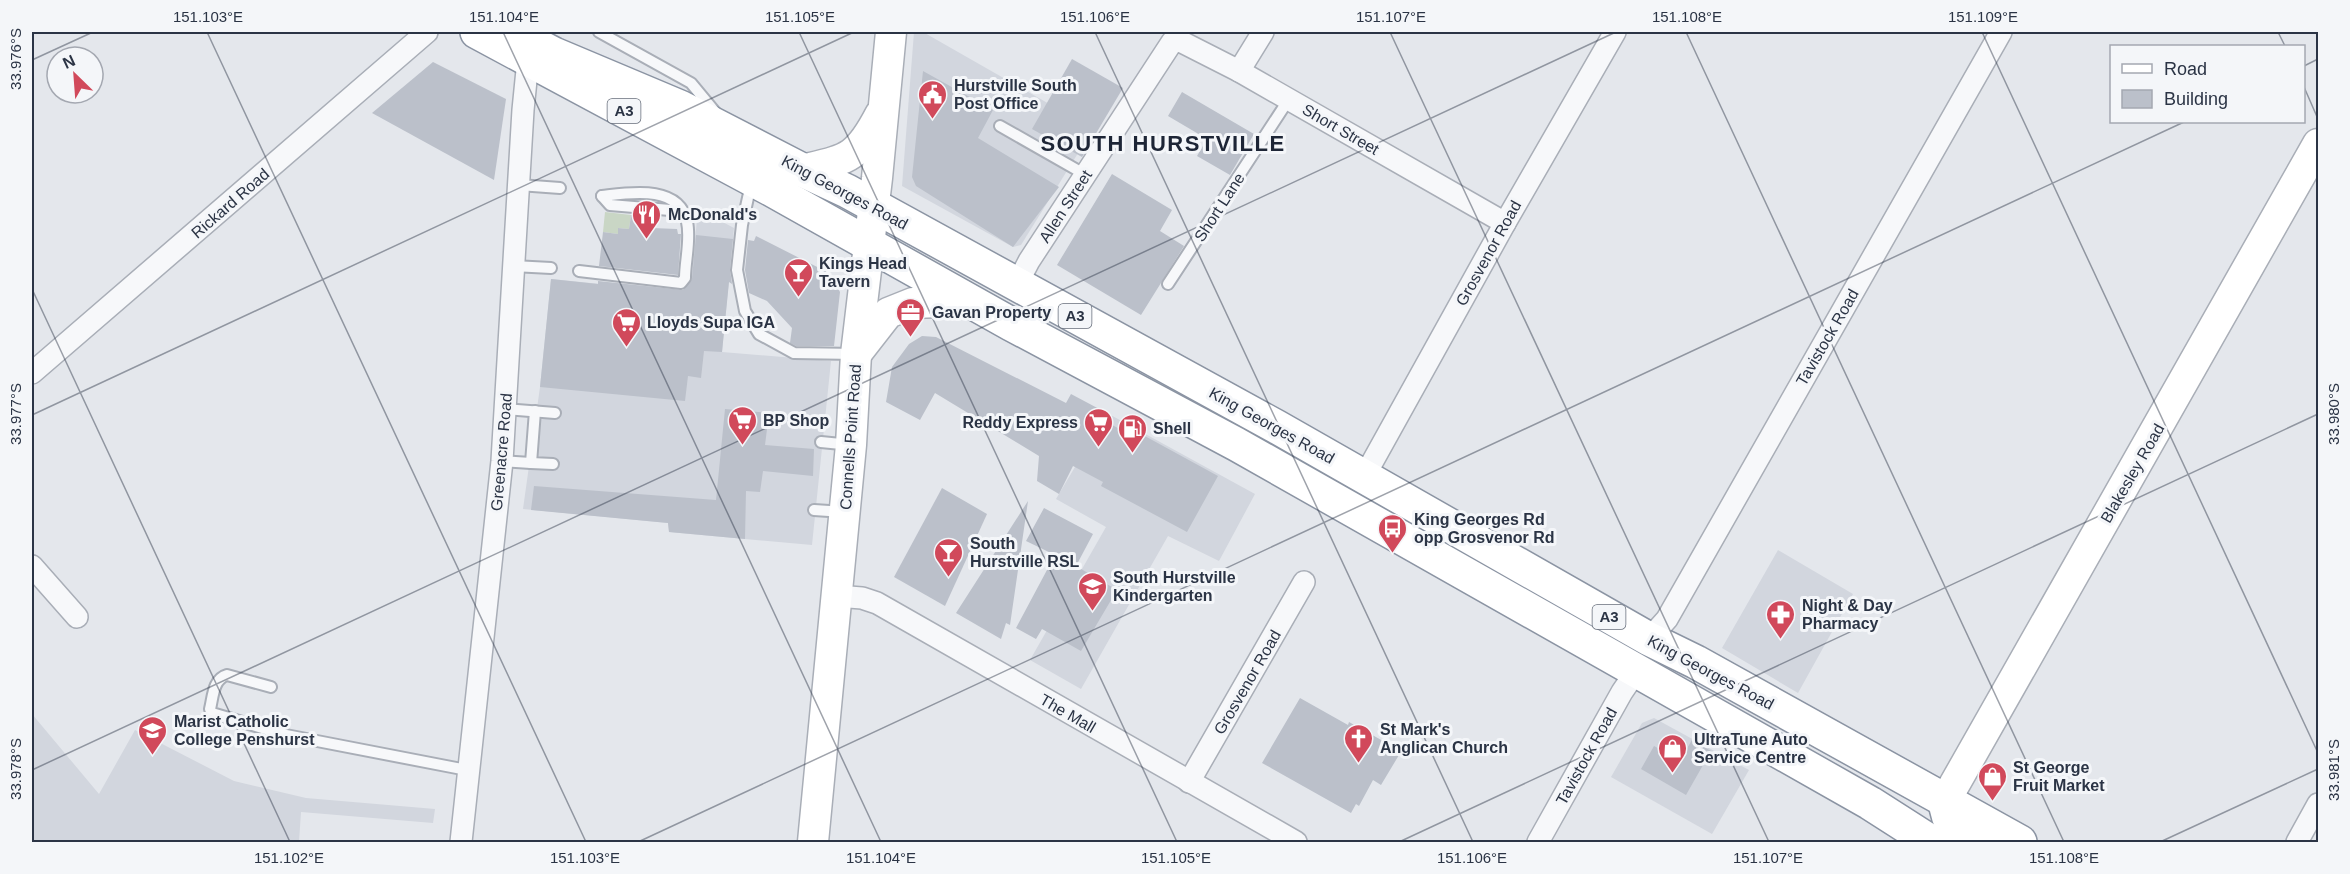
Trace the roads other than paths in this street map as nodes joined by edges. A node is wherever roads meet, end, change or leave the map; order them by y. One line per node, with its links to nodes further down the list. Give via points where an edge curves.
1 (427, 32): 33 (street, Rickard Road)
2 (477, 32): 10 (highway, King Georges Road / A3)
3 (512, 32): 15 (highway, King Georges Road / A3, via 554,54 680,106)
4 (599, 32): 15 (lane, via 691,83)
5 (891, 32): 13 (street, Connells Point Road)
6 (1263, 32): 11 (street)
7 (1615, 32): 24 (street, Grosvenor Road)
8 (2001, 32): 49 (street, Tavistock Road, via 1667,619)
9 (1176, 39): 11 (street, Short Street); 18 (street, Allen Street)
10 (528, 60): 19 (highway, King Georges Road / A3); 20 (street, Greenacre Road)
11 (1239, 71): 12 (street, Short Street)
12 (1289, 99): 24 (street, Short Street); 30 (lane, Short Lane)
13 (883, 110): 17 (street, via 867,140 846,159); 22 (street, Connells Point Road)
14 (1000, 126): 18 (lane)
15 (733, 134): 17 (highway, King Georges Road / A3)
16 (2319, 144): 54 (street, Blakesley Road)
17 (802, 170): 22 (highway, King Georges Road / A3)
18 (1086, 175): 29 (street, Allen Street)
19 (752, 180): 25 (highway, King Georges Road / A3); 32 (lane, via 737,270 745,311 759,334 794,353)
20 (519, 185): 21 (lane); 26 (street, Greenacre Road)
21 (560, 188)
22 (873, 205): 25 (street, Connells Point Road); 29 (highway, King Georges Road / A3)
23 (682, 211): 23 (lane, via 610,205 602,196 654,193 673,201); 28 (lane, via 688,224 685,278 681,283)
24 (1505, 223): 42 (street, Grosvenor Road)
25 (868, 244): 31 (highway, King Georges Road / A3); 32 (street, Connells Point Road)
26 (513, 266): 27 (lane); 34 (street, Greenacre Road)
27 (550, 268)
28 (579, 271)
29 (1017, 284): 42 (highway, King Georges Road / A3)
30 (1168, 284)
31 (967, 301): 32 (street, via 913,303 888,314); 50 (highway, King Georges Road / A3, via 1236,444)
32 (856, 354): 38 (street, Connells Point Road)
33 (32, 373)
34 (506, 409): 35 (lane); 39 (street, Greenacre Road)
35 (535, 411): 36 (lane); 40 (lane)
36 (555, 413)
37 (821, 442): 38 (lane)
38 (851, 445): 44 (street, Connells Point Road)
39 (502, 461): 40 (lane); 52 (street, Greenacre Road)
40 (531, 463): 41 (lane)
41 (553, 464)
42 (1364, 477): 49 (highway, King Georges Road / A3)
43 (814, 510): 44 (lane)
44 (844, 512): 47 (street, Connells Point Road)
45 (32, 566): 48 (street)
46 (1304, 582): 53 (street, Grosvenor Road)
47 (836, 596): 53 (street, The Mall, via 877,603); 58 (street, Connells Point Road)
48 (77, 617)
49 (1649, 639): 54 (highway, King Georges Road / A3)
50 (1637, 670): 55 (highway, King Georges Road / A3); 60 (street, Tavistock Road)
51 (271, 687): 52 (lane, via 222,676 210,709 216,716 286,735)
52 (467, 770): 57 (street, Greenacre Road)
53 (1189, 782): 59 (street, The Mall)
54 (1945, 801): 55 (highway, via 1923,809); 62 (highway, via 1947,816 1957,834); 63 (highway, King Georges Road / A3)
55 (1870, 803): 61 (highway, King Georges Road / A3)
56 (2319, 804): 64 (street)
57 (461, 843)
58 (813, 843)
59 (1296, 843)
60 (1538, 843)
61 (1931, 843)
62 (1971, 843)
63 (2020, 843)
64 (2297, 843)

